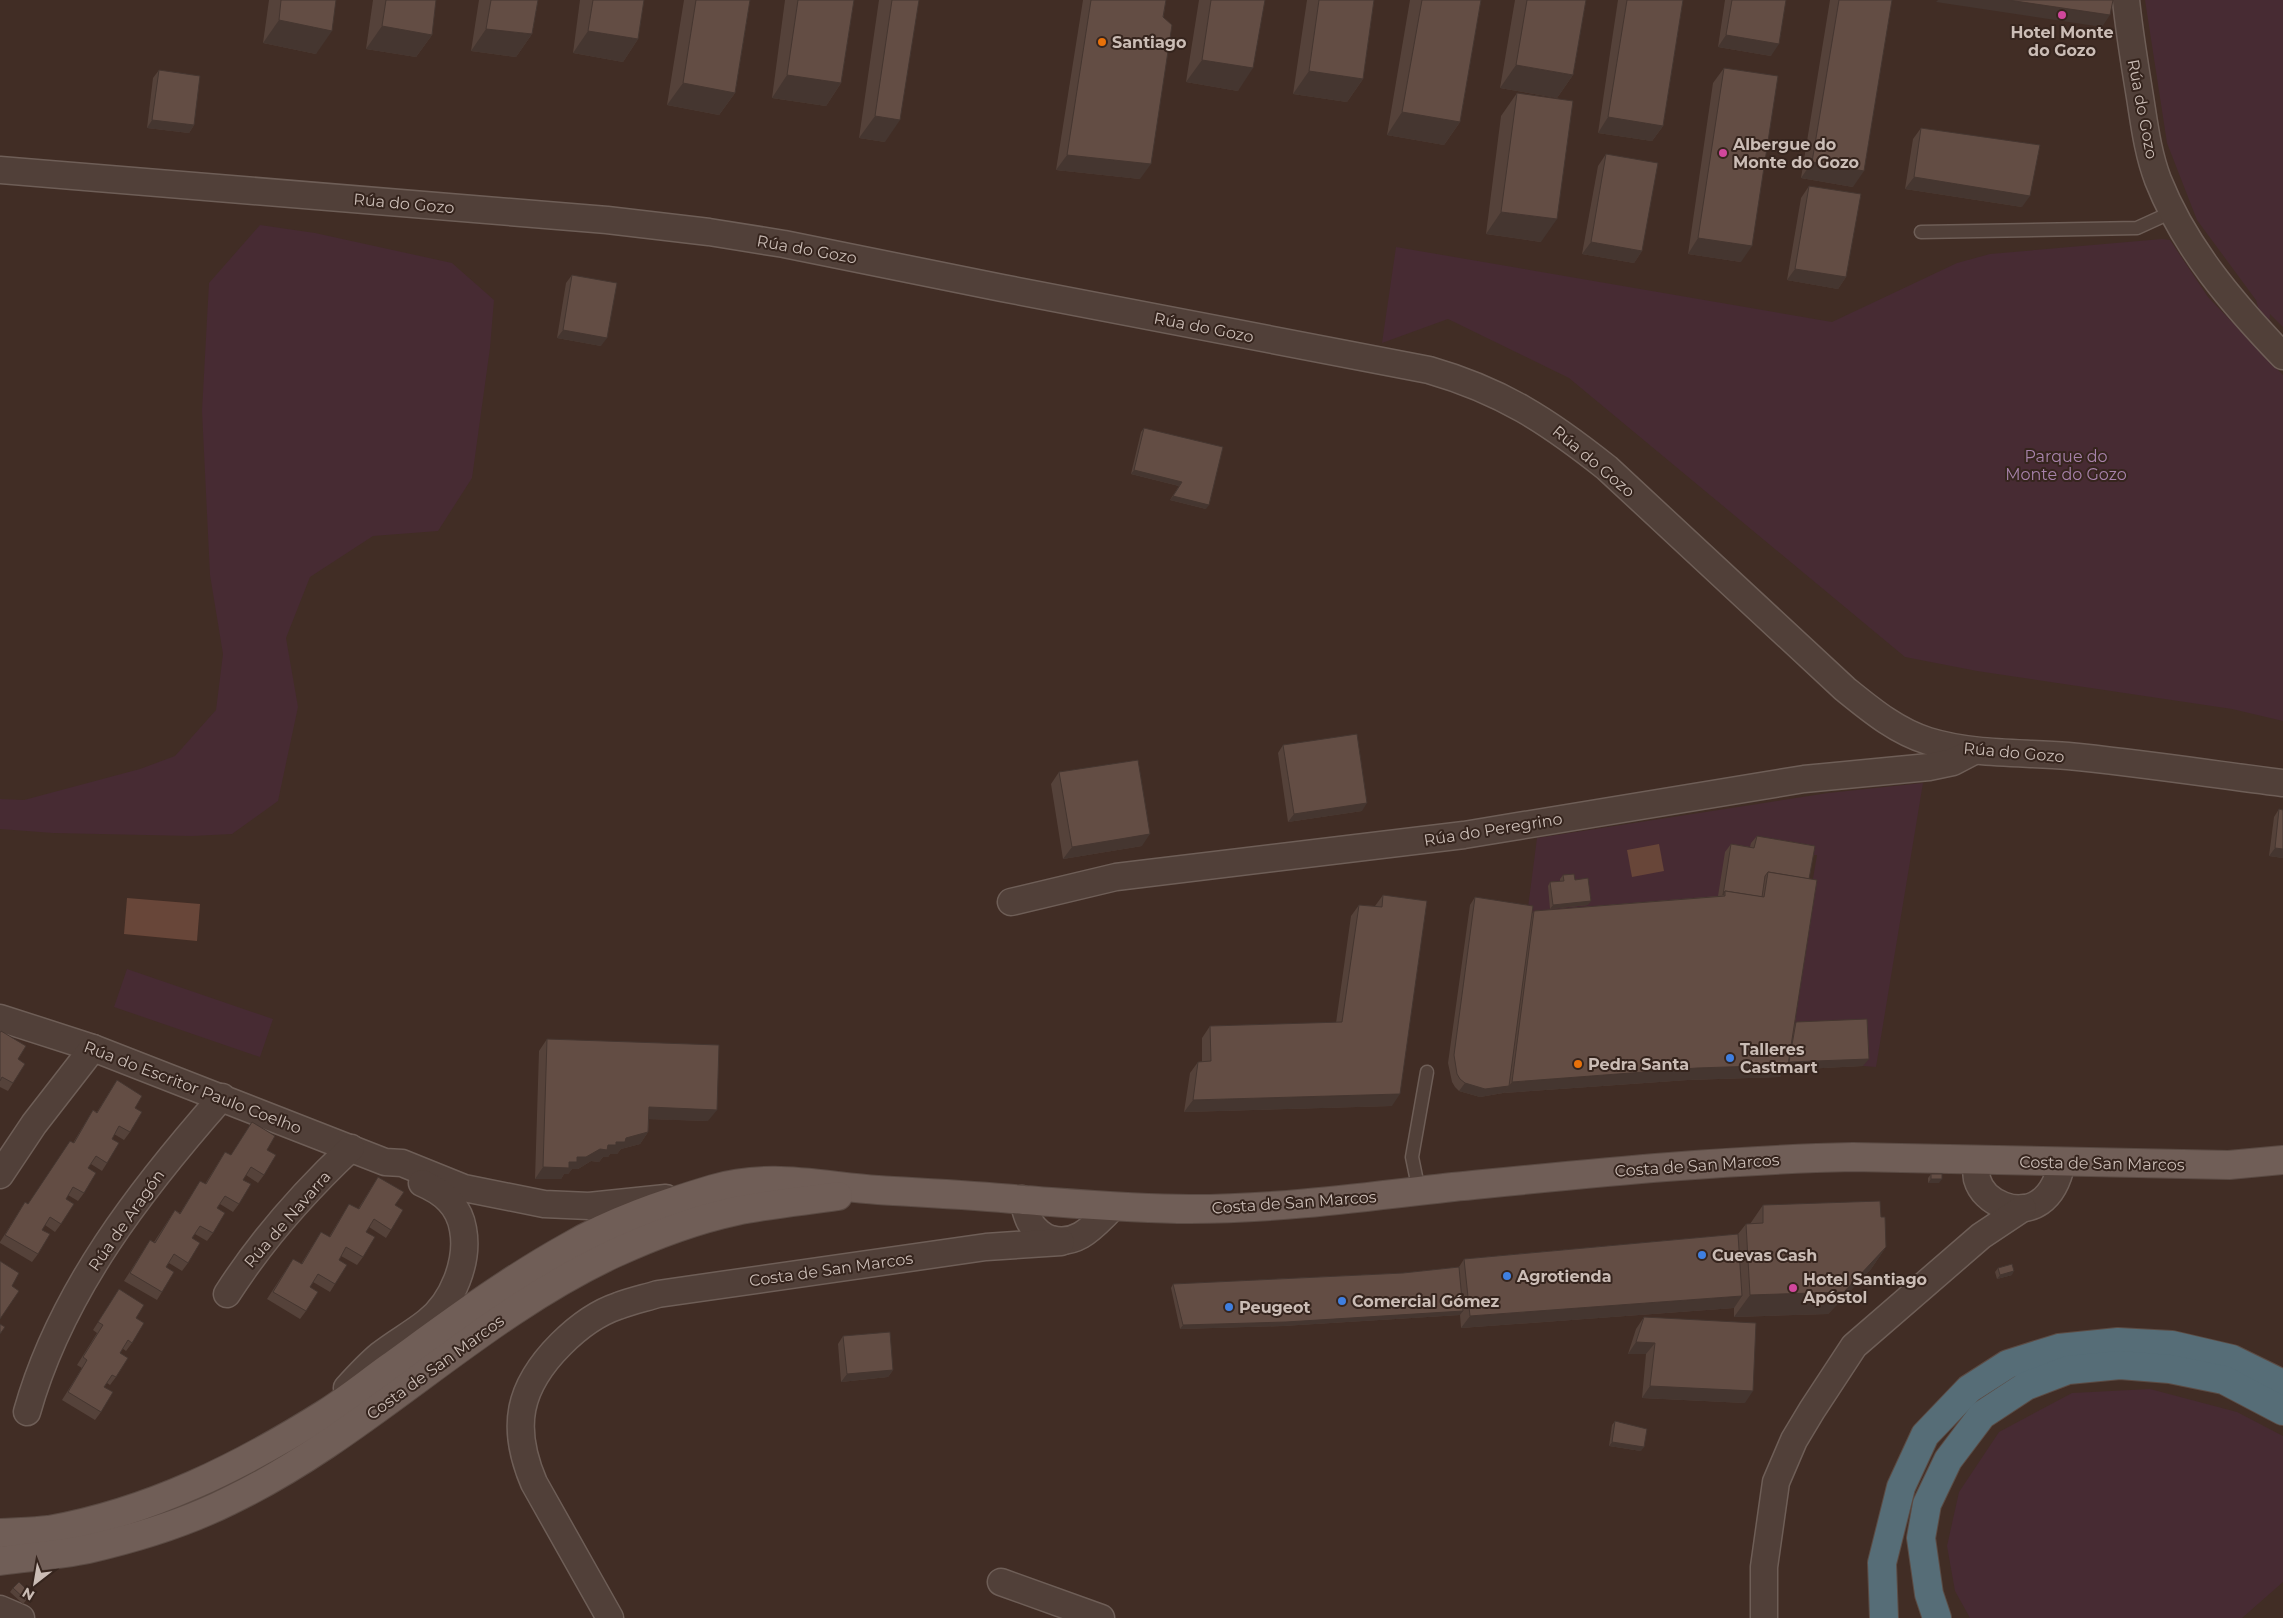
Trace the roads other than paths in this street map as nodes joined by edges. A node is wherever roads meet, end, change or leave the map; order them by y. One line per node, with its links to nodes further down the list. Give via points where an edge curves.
1 (2126, 0): 3 (street, Rúa do Gozo, via 2147,144)
2 (0, 170): 6 (street, Rúa do Gozo, via 607,220 709,232 862,259 1453,377 1517,404 1607,468 1876,714 1904,732)
3 (2172, 212): 4 (lane, via 2137,228); 5 (street, Rúa do Gozo, via 2189,243 2238,308)
4 (1921, 232)
5 (2283, 356)
6 (1974, 751): 7 (street, Rúa do Gozo, via 2067,756); 8 (street, Rúa do Peregrino, via 1953,762 1929,767 1804,779 1464,835 1116,877)
7 (2283, 783)
8 (1011, 902)
9 (0, 1018): 10 (street, Rúa do Escritor Paulo Coelho)
10 (92, 1048): 12 (street, Rúa do Escritor Paulo Coelho); 19 (street)
11 (1427, 1072): 21 (lane, via 1412,1156)
12 (222, 1096): 14 (street, Rúa do Escritor Paulo Coelho); 33 (street, Rúa de Aragón, via 156,1174 84,1279 60,1327)
13 (2283, 1147): 18 (street)
14 (351, 1148): 16 (street, Rúa do Escritor Paulo Coelho); 30 (street, Rúa de Navarra, via 291,1211 246,1265)
15 (1976, 1160): 17 (main road, Costa de San Marcos); 21 (main road, Costa de San Marcos, via 1853,1157 1735,1161); 23 (street, via 1977,1180)
16 (385, 1162): 22 (street, Rúa do Escritor Paulo Coelho, via 402,1163 464,1188 544,1204 589,1206); 34 (street, Rúa do Escritor Paulo Coelho, via 394,1171 445,1195 462,1222 465,1238 463,1263 452,1291 429,1321 380,1356 347,1387)
17 (2062, 1162): 18 (main road, Costa de San Marcos); 25 (street, via 2052,1190 2040,1202)
18 (2275, 1164)
19 (0, 1175)
20 (876, 1190): 22 (main road, Costa de San Marcos, via 770,1180 740,1182); 26 (main road, Costa de San Marcos); 38 (main road, Costa de San Marcos, via 736,1211 659,1235 613,1254 524,1304 360,1421 286,1470 230,1501 128,1539 86,1549)
21 (1419, 1191): 24 (main road, Costa de San Marcos, via 1307,1203 1195,1209)
22 (687, 1197): 34 (main road, Costa de San Marcos, via 600,1230 541,1262)
23 (1988, 1197): 25 (street, via 2002,1206); 27 (street)
24 (1113, 1207): 26 (main road, Costa de San Marcos); 28 (street, Costa de San Marcos, via 1087,1232)
25 (2023, 1208): 27 (street)
26 (1026, 1211): 28 (street, via 1045,1238); 29 (street, Costa de San Marcos, via 1024,1230)
27 (1981, 1236): 42 (street, via 1854,1346 1794,1440 1776,1482 1764,1567)
28 (1061, 1242): 29 (street, Costa de San Marcos)
29 (986, 1246): 40 (street, Costa de San Marcos, via 658,1294 617,1306 571,1334 535,1374 522,1405 522,1443 534,1483)
30 (227, 1294)
31 (2283, 1384): 43 (highway, via 2232,1359 2172,1345 2118,1342 2059,1348 2008,1364 1969,1389 1925,1435 1901,1486 1882,1563)
32 (2283, 1411): 44 (highway, via 2224,1380 2170,1369 2120,1365 2068,1370 2026,1386 1982,1415 1948,1460 1927,1504 1921,1538 1929,1594)
33 (27, 1412)
34 (329, 1412): 35 (main road, Costa de San Marcos, via 186,1490)
35 (47, 1530): 36 (main road, Costa de San Marcos); 37 (main road, via 28,1543)
36 (0, 1533)
37 (0, 1545)
38 (0, 1560)
39 (1001, 1582): 41 (street)
40 (610, 1618)
41 (1101, 1618)
42 (1764, 1618)
43 (1884, 1618)
44 (1937, 1618)

